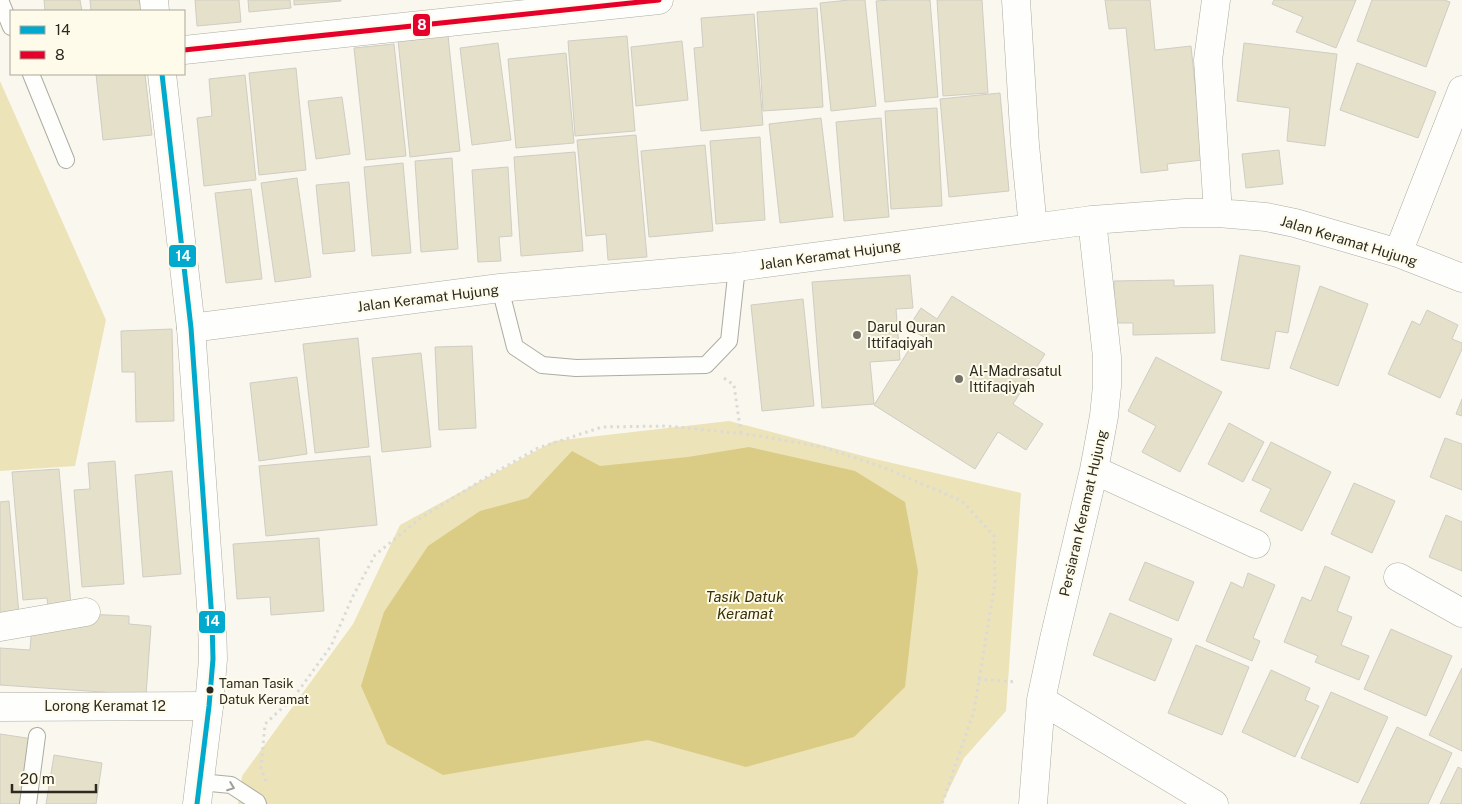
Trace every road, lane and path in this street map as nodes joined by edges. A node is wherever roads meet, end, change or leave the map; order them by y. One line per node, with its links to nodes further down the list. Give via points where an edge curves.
1 (0, 0): 5 (lane)
2 (659, 0): 6 (street)
3 (1016, 0): 13 (street)
4 (1216, 0): 11 (street, via 1208,60)
5 (10, 25)
6 (185, 50)
7 (31, 75): 10 (lane)
8 (162, 75): 18 (street)
9 (1462, 90): 14 (street)
10 (66, 160)
11 (1218, 213): 12 (street, Jalan Keramat Hujung); 14 (street, Jalan Keramat Hujung, via 1295,223)
12 (1092, 220): 13 (street, Jalan Keramat Hujung); 21 (street, Persiaran Keramat Hujung, via 1107,357 1104,416)
13 (1033, 228): 15 (street, Jalan Keramat Hujung)
14 (1398, 254): 16 (street, Jalan Keramat Hujung)
15 (737, 267): 17 (street, Jalan Keramat Hujung); 19 (lane, via 729,341)
16 (1462, 278)
17 (500, 288): 18 (street, Jalan Keramat Hujung); 19 (lane, via 515,347 542,365 576,368)
18 (191, 328): 29 (street, via 212,620)
19 (706, 365): 20 (path, via 734,385)
20 (741, 434): 27 (path, via 823,447 885,468 962,501 994,536 995,583); 32 (path, via 667,426 602,427 538,448 422,517 375,555 331,646 294,697 264,724 261,768)
21 (1094, 470): 22 (street); 28 (street, Persiaran Keramat Hujung)
22 (1256, 544)
23 (1398, 577): 25 (street)
24 (86, 612): 26 (street)
25 (1462, 613)
26 (0, 627)
27 (978, 679): 28 (path); 36 (path, via 974,711)
28 (1043, 692): 37 (street, Persiaran Keramat Hujung); 38 (street)
29 (210, 706): 30 (street, Lorong Keramat 12); 33 (street)
30 (0, 707)
31 (37, 736): 34 (lane)
32 (269, 786)
33 (199, 793): 35 (lane, one-way to 35, via 231,785)
34 (28, 804)
35 (258, 804)
36 (942, 804)
37 (1033, 804)
38 (1214, 804)

